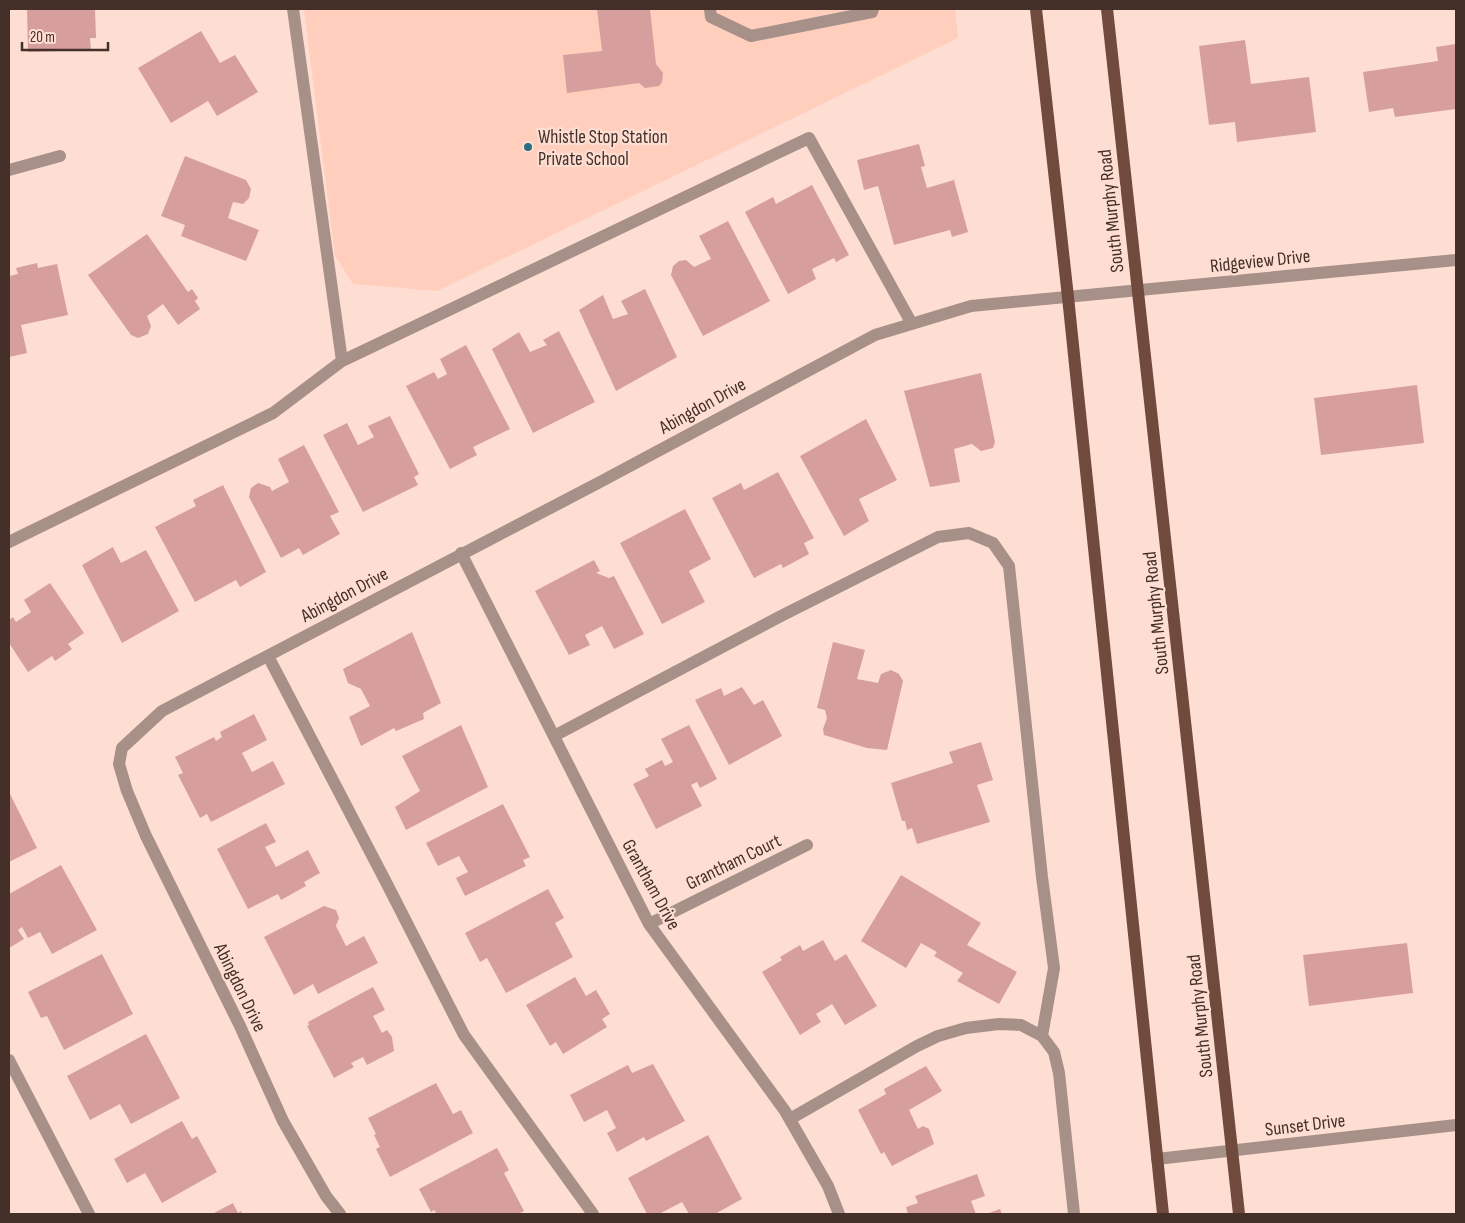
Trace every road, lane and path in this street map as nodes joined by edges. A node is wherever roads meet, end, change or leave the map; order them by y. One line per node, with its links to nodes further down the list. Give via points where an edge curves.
1 (293, 9): 12 (street)
2 (710, 9): 3 (street, via 711,17 751,36 872,12)
3 (873, 9)
4 (1036, 9): 10 (main road)
5 (1106, 9): 9 (main road, South Murphy Road)
6 (60, 156): 7 (street)
7 (9, 170)
8 (1456, 260): 9 (street, Ridgeview Drive)
9 (1138, 291): 10 (street, Ridgeview Drive); 23 (main road, South Murphy Road)
10 (1068, 297): 11 (street, Abingdon Drive, via 971,306); 24 (main road)
11 (912, 324): 12 (street, via 809,138); 14 (street, Abingdon Drive, via 875,335 806,370)
12 (342, 361): 13 (street, via 273,414)
13 (9, 542)
14 (461, 553): 15 (street, Abingdon Drive); 16 (street, Grantham Drive)
15 (268, 656): 26 (street, Abingdon Drive, via 162,711 122,748 119,764 146,836 240,1026 282,1120); 27 (street, via 464,1035)
16 (554, 736): 18 (street, Grantham Drive); 19 (street, via 938,537 970,534 994,543 1009,566 1054,968)
17 (807, 845): 18 (street, Grantham Court)
18 (649, 924): 21 (street, Grantham Drive)
19 (1042, 1036): 21 (street, via 1021,1026 999,1024 938,1036); 29 (street, via 1054,1052 1059,1073)
20 (9, 1060): 25 (street)
21 (790, 1119): 28 (street, Grantham Drive, via 828,1186)
22 (1456, 1126): 23 (street, Sunset Drive)
23 (1233, 1151): 24 (street, Sunset Drive); 31 (main road, South Murphy Road)
24 (1157, 1159): 30 (main road)
25 (89, 1214)
26 (340, 1214)
27 (593, 1214)
28 (839, 1214)
29 (1074, 1214)
30 (1163, 1214)
31 (1239, 1214)

